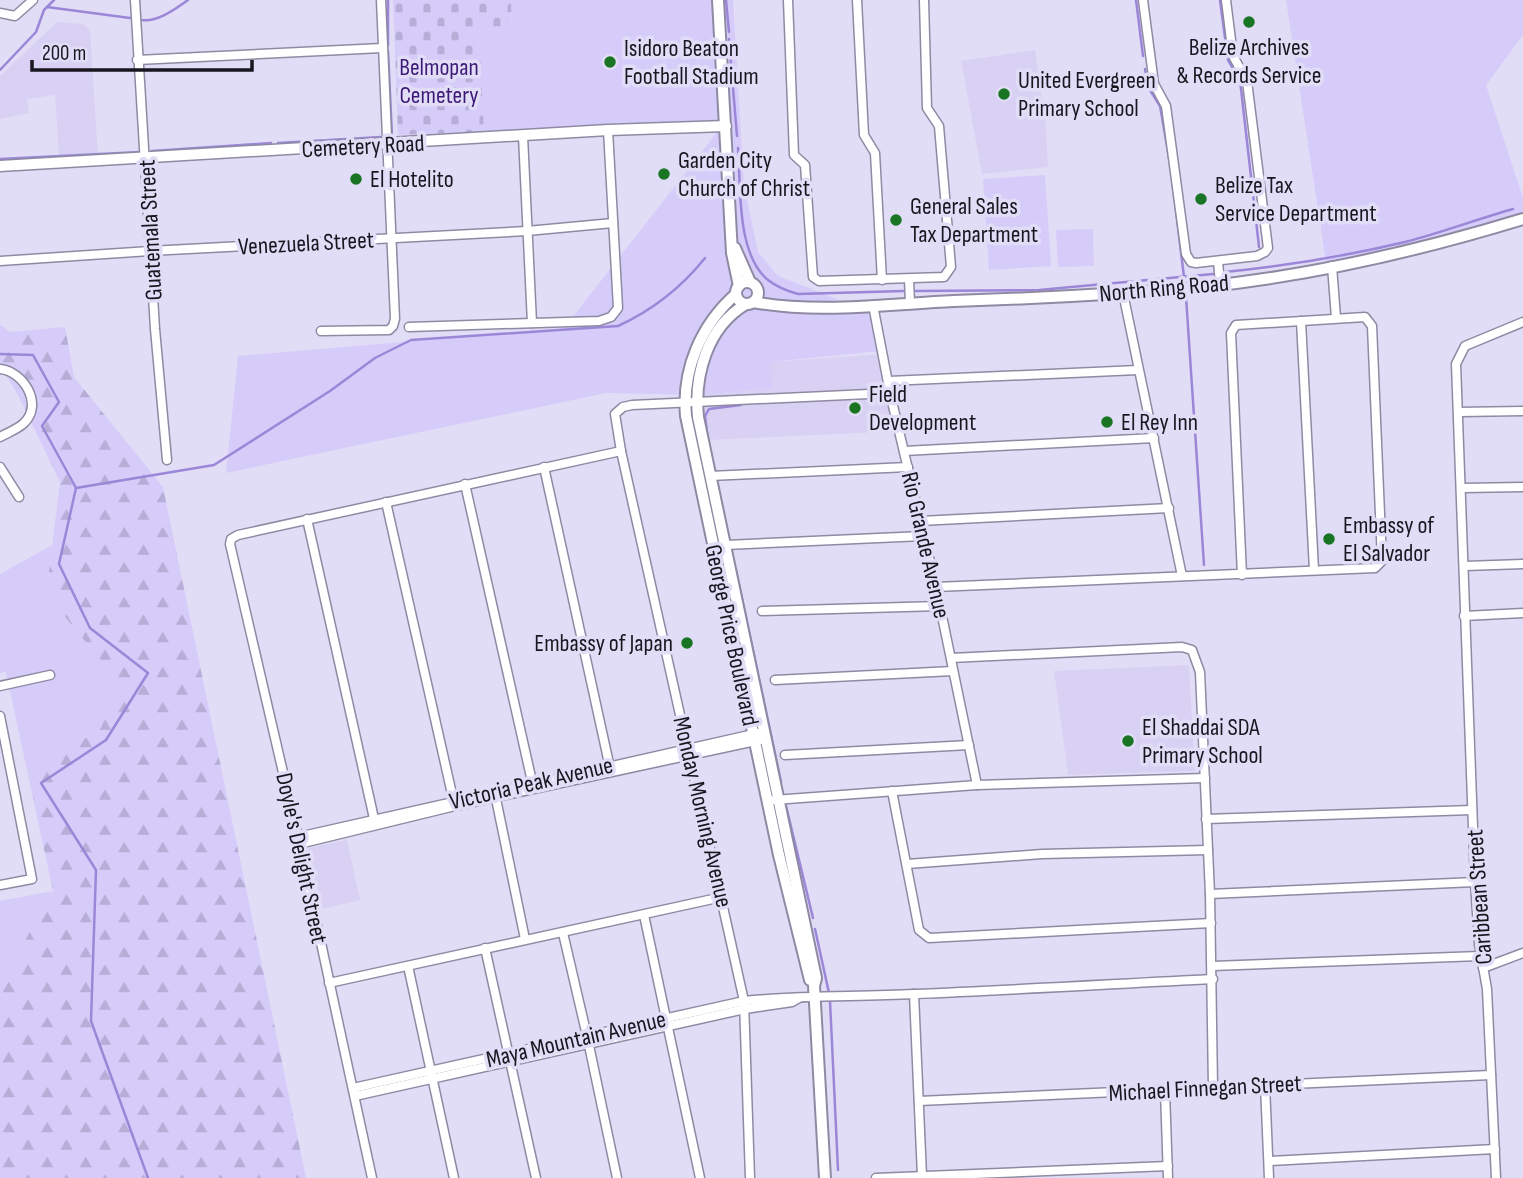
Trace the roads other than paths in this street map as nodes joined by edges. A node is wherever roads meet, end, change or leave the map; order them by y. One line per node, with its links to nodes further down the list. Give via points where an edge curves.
1 (33, 0): 10 (street, via 15,16)
2 (135, 0): 12 (street, Guatemala Street)
3 (382, 0): 11 (street)
4 (718, 0): 13 (main road)
5 (788, 0): 28 (street, via 794,155 805,165 813,277 819,281)
6 (857, 0): 28 (street, via 863,135 875,153)
7 (924, 0): 27 (street, via 927,107 939,126 951,267 944,277)
8 (1143, 0): 25 (street, via 1154,84 1166,106 1186,254 1191,262)
9 (1226, 0): 25 (street, via 1233,56 1247,81 1268,248 1261,255)
10 (0, 13)
11 (382, 48): 12 (street); 16 (street)
12 (137, 60): 17 (street, Guatemala Street)
13 (726, 126): 14 (street, Cemetery Road); 30 (main road, via 732,243)
14 (608, 130): 15 (street, Cemetery Road); 20 (street)
15 (523, 136): 16 (street, Cemetery Road); 21 (street)
16 (387, 145): 17 (street, Cemetery Road); 22 (street)
17 (146, 158): 18 (street, Cemetery Road); 23 (street, Guatemala Street)
18 (0, 166)
19 (1523, 219): 26 (main road, North Ring Road, via 1432,245)
20 (612, 223): 21 (street, Venezuela Street); 39 (street, via 618,308 611,317)
21 (527, 231): 22 (street, Venezuela Street); 39 (street)
22 (392, 239): 23 (street, Venezuela Street); 41 (street, via 393,326 388,330)
23 (150, 251): 24 (street, Venezuela Street); 54 (street, Guatemala Street)
24 (0, 261)
25 (1218, 261): 29 (street)
26 (1332, 266): 29 (main road, North Ring Road); 36 (street)
27 (909, 279): 28 (street); 33 (street)
28 (882, 280)
29 (1220, 284): 31 (main road, North Ring Road)
30 (746, 288): 32 (main road, via 758,297); 32 (main road, via 739,300); 35 (main road, North Ring Road); 42 (main road, George Price Boulevard, via 717,314)
31 (1123, 293): 33 (main road, North Ring Road); 44 (street)
32 (750, 303): 35 (main road, North Ring Road); 42 (main road, George Price Boulevard, via 731,315)
33 (910, 303): 34 (main road, North Ring Road)
34 (873, 305): 35 (main road, North Ring Road); 45 (street, Rio Grande Avenue)
35 (798, 306)
36 (1336, 318): 37 (street); 71 (street, via 1365,317 1372,326 1382,561 1375,568)
37 (1300, 321): 71 (street); 72 (street, via 1236,324 1231,333)
38 (1523, 322): 49 (street, Caribbean Street, via 1465,346 1456,364)
39 (532, 323): 40 (street)
40 (409, 327)
41 (321, 331)
42 (704, 345): 47 (main road, George Price Boulevard)
43 (0, 369): 50 (street, via 14,372 33,402 24,423)
44 (1138, 370): 45 (street); 51 (street)
45 (889, 381): 46 (street, Rio Grande Avenue)
46 (890, 393): 47 (street); 53 (street, Rio Grande Avenue)
47 (691, 402): 52 (street, Monday Morning Avenue, via 623,407 615,414); 58 (main road, George Price Boulevard); 75 (main road, George Price Boulevard)
48 (1523, 411): 49 (street)
49 (1459, 412): 61 (street, Caribbean Street)
50 (0, 437)
51 (1154, 438): 53 (street); 64 (street)
52 (621, 451): 56 (street); 88 (street, Monday Morning Avenue)
53 (904, 451): 57 (street, Rio Grande Avenue)
54 (167, 460)
55 (0, 467): 62 (street)
56 (544, 467): 59 (street); 90 (street)
57 (908, 467): 58 (street); 66 (street, Rio Grande Avenue)
58 (710, 476): 75 (main road, George Price Boulevard)
59 (464, 484): 63 (street); 93 (street)
60 (1523, 487): 61 (street)
61 (1462, 488): 70 (street, Caribbean Street)
62 (19, 497)
63 (386, 502): 65 (street); 97 (street)
64 (1169, 508): 66 (street); 73 (street)
65 (307, 519): 100 (street); 101 (street, Doyle's Delight Street, via 238,535 230,544)
66 (920, 521): 67 (street, Rio Grande Avenue)
67 (923, 536): 68 (street); 74 (street, Rio Grande Avenue)
68 (726, 545)
69 (1523, 564): 70 (street)
70 (1465, 566): 79 (street, Caribbean Street)
71 (1314, 570): 72 (street)
72 (1242, 575): 73 (street)
73 (1182, 576): 74 (street)
74 (936, 587): 76 (street, Rio Grande Avenue)
75 (730, 598): 86 (main road, George Price Boulevard)
76 (940, 606): 77 (street); 80 (street, Rio Grande Avenue)
77 (762, 611)
78 (1523, 613): 79 (street)
79 (1464, 616): 98 (street, Caribbean Street)
80 (951, 658): 81 (street, Rio Grande Avenue); 91 (street, via 1192,650 1199,672)
81 (953, 671): 83 (street); 87 (street, Rio Grande Avenue)
82 (50, 675): 84 (street)
83 (775, 680)
84 (0, 686)
85 (0, 716): 105 (street, via 32,879)
86 (760, 736): 88 (street, Victoria Peak Avenue); 96 (main road, George Price Boulevard)
87 (968, 745): 89 (street); 92 (street, Rio Grande Avenue)
88 (689, 752): 90 (street, Victoria Peak Avenue); 107 (street, Monday Morning Avenue)
89 (785, 755)
90 (611, 769): 93 (street, Victoria Peak Avenue)
91 (1205, 778): 92 (street); 99 (street)
92 (977, 785): 94 (street)
93 (533, 786): 95 (street, Victoria Peak Avenue)
94 (892, 791): 96 (street); 103 (street)
95 (495, 795): 97 (street, Victoria Peak Avenue); 111 (street)
96 (773, 800): 121 (main road, George Price Boulevard, via 816,978)
97 (454, 803): 100 (street, Victoria Peak Avenue)
98 (1472, 810): 99 (street); 104 (street, Caribbean Street)
99 (1206, 819): 102 (street)
100 (374, 823): 101 (street, Victoria Peak Avenue)
101 (298, 840): 119 (street, Doyle's Delight Street)
102 (1208, 850): 103 (street, via 1042,854); 106 (street)
103 (907, 864): 109 (street, via 919,930 929,938)
104 (1475, 882): 106 (street); 114 (street, Caribbean Street)
105 (0, 885)
106 (1210, 894): 109 (street)
107 (722, 897): 108 (street); 122 (street, Monday Morning Avenue)
108 (644, 915): 110 (street); 123 (street)
109 (1211, 923): 116 (street)
110 (563, 933): 111 (street); 124 (street)
111 (525, 939): 112 (street)
112 (485, 948): 115 (street); 125 (street)
113 (1523, 953): 117 (street)
114 (1480, 956): 116 (street); 117 (street, Caribbean Street)
115 (408, 966): 119 (street); 126 (street)
116 (1213, 966): 118 (street)
117 (1483, 968): 127 (street, Caribbean Street)
118 (1213, 979): 120 (street, Maya Mountain Avenue); 129 (street)
119 (329, 983): 131 (street, Doyle's Delight Street)
120 (914, 995): 121 (street, Maya Mountain Avenue); 132 (street)
121 (815, 998): 122 (street, Maya Mountain Avenue, via 792,996); 144 (main road, George Price Boulevard)
122 (745, 1005): 123 (street, Maya Mountain Avenue); 143 (street, Monday Morning Avenue)
123 (667, 1022): 124 (street, Maya Mountain Avenue); 142 (street)
124 (588, 1039): 125 (street, Maya Mountain Avenue); 141 (street)
125 (511, 1057): 126 (street, Maya Mountain Avenue); 140 (street)
126 (432, 1074): 131 (street, Maya Mountain Avenue); 139 (street)
127 (1491, 1075): 128 (street, Michael Finnegan Street); 133 (street, Caribbean Street)
128 (1265, 1084): 129 (street, Michael Finnegan Street); 134 (street)
129 (1213, 1088): 130 (street, Michael Finnegan Street)
130 (1165, 1091): 132 (street, Michael Finnegan Street); 135 (street)
131 (354, 1092): 138 (street, Doyle's Delight Street)
132 (919, 1101): 136 (street)
133 (1495, 1149): 134 (street); 148 (street, Caribbean Street)
134 (1269, 1161): 147 (street)
135 (1168, 1167): 137 (street); 146 (street)
136 (922, 1176): 137 (street); 145 (street)
137 (944, 1177)
138 (372, 1178)
139 (454, 1178)
140 (536, 1178)
141 (617, 1178)
142 (701, 1178)
143 (750, 1178)
144 (825, 1178)
145 (876, 1178)
146 (1168, 1178)
147 (1269, 1178)
148 (1496, 1178)

